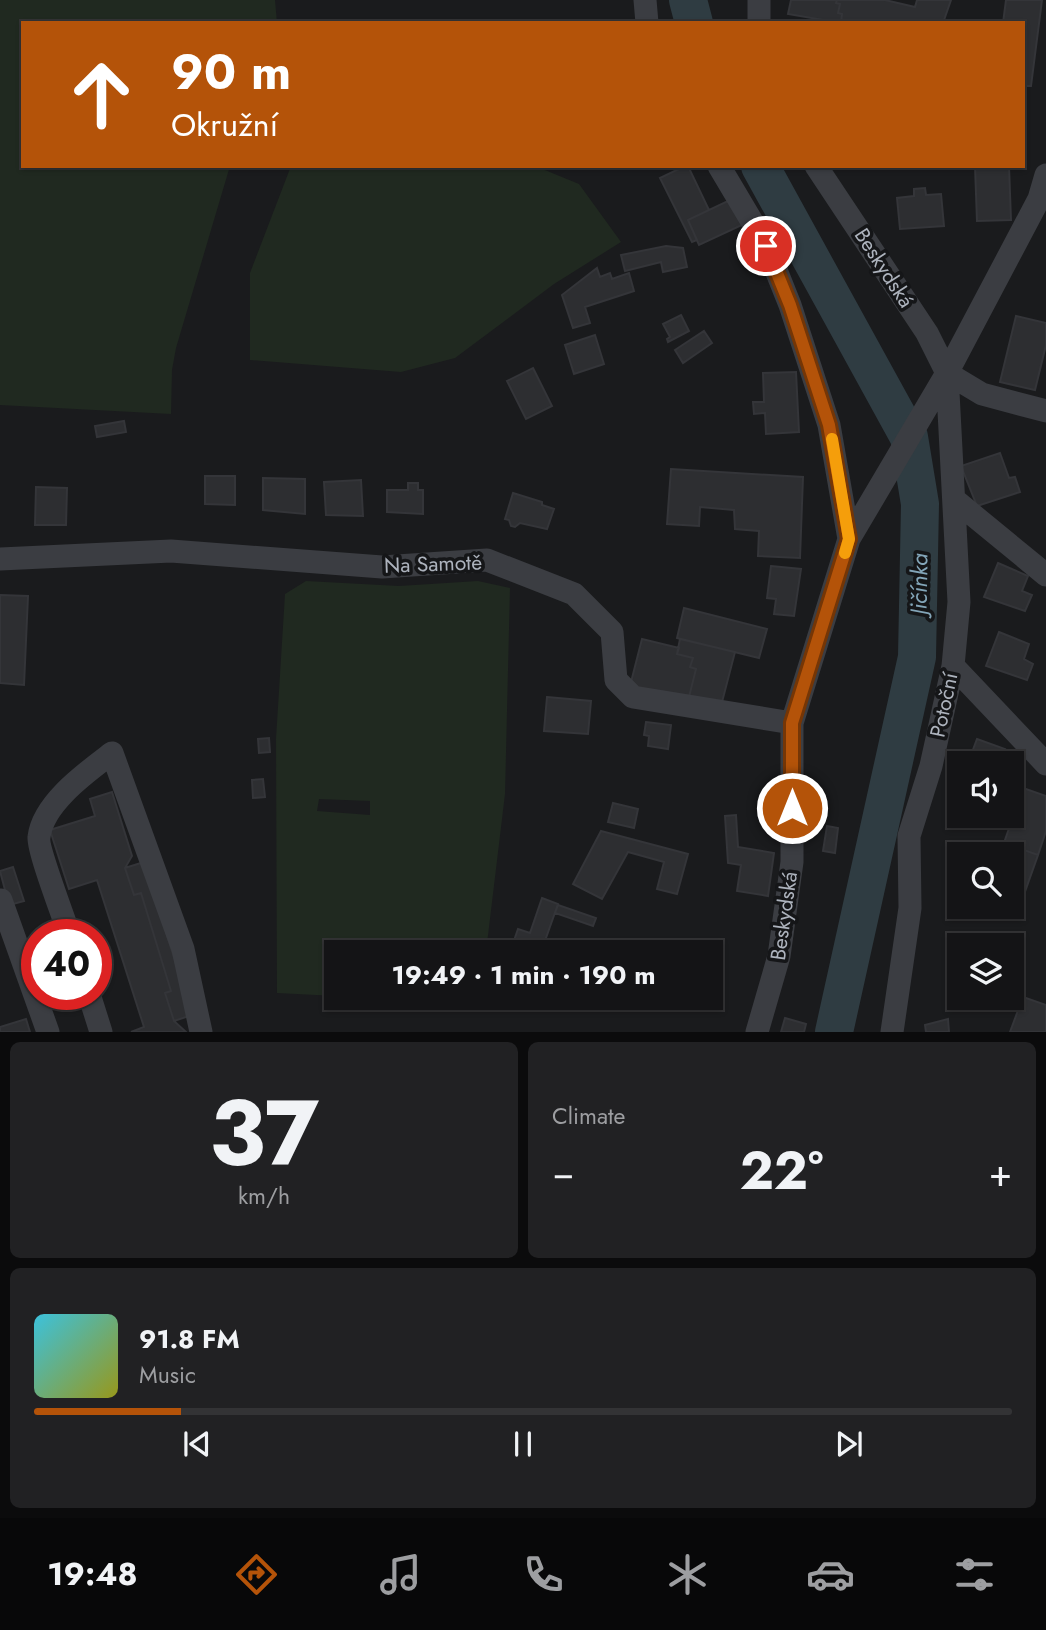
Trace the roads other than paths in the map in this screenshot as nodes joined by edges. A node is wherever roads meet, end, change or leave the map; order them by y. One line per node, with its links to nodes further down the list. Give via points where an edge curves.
1 (645, 0): 3 (street)
2 (759, 0): 4 (street)
3 (648, 21)
4 (759, 21)
5 (720, 168): 11 (street, via 766,246 790,305 829,425)
6 (817, 168): 8 (street, Beskydská, via 927,333)
7 (1046, 175): 8 (street, via 1039,199)
8 (947, 373): 9 (street, via 982,394); 10 (street, Potoční); 11 (street, Beskydská)
9 (1046, 411)
10 (956, 501): 13 (street); 14 (street, Potoční, via 959,602)
11 (849, 539): 15 (street, Beskydská)
12 (0, 559): 15 (street, Na Samotě, via 171,551 382,567 488,560 574,594 612,632 616,680 633,697)
13 (1046, 575)
14 (953, 666): 16 (street); 24 (street, Potoční, via 931,766 909,836 910,908)
15 (792, 723): 23 (street, Beskydská, via 792,862 779,957)
16 (1046, 764)
17 (1, 900): 20 (street)
18 (64, 919): 22 (street, via 38,839 44,819 76,781 112,753 183,949)
19 (95, 1010): 21 (street)
20 (48, 1031)
21 (102, 1031)
22 (201, 1031)
23 (757, 1031)
24 (892, 1031)

